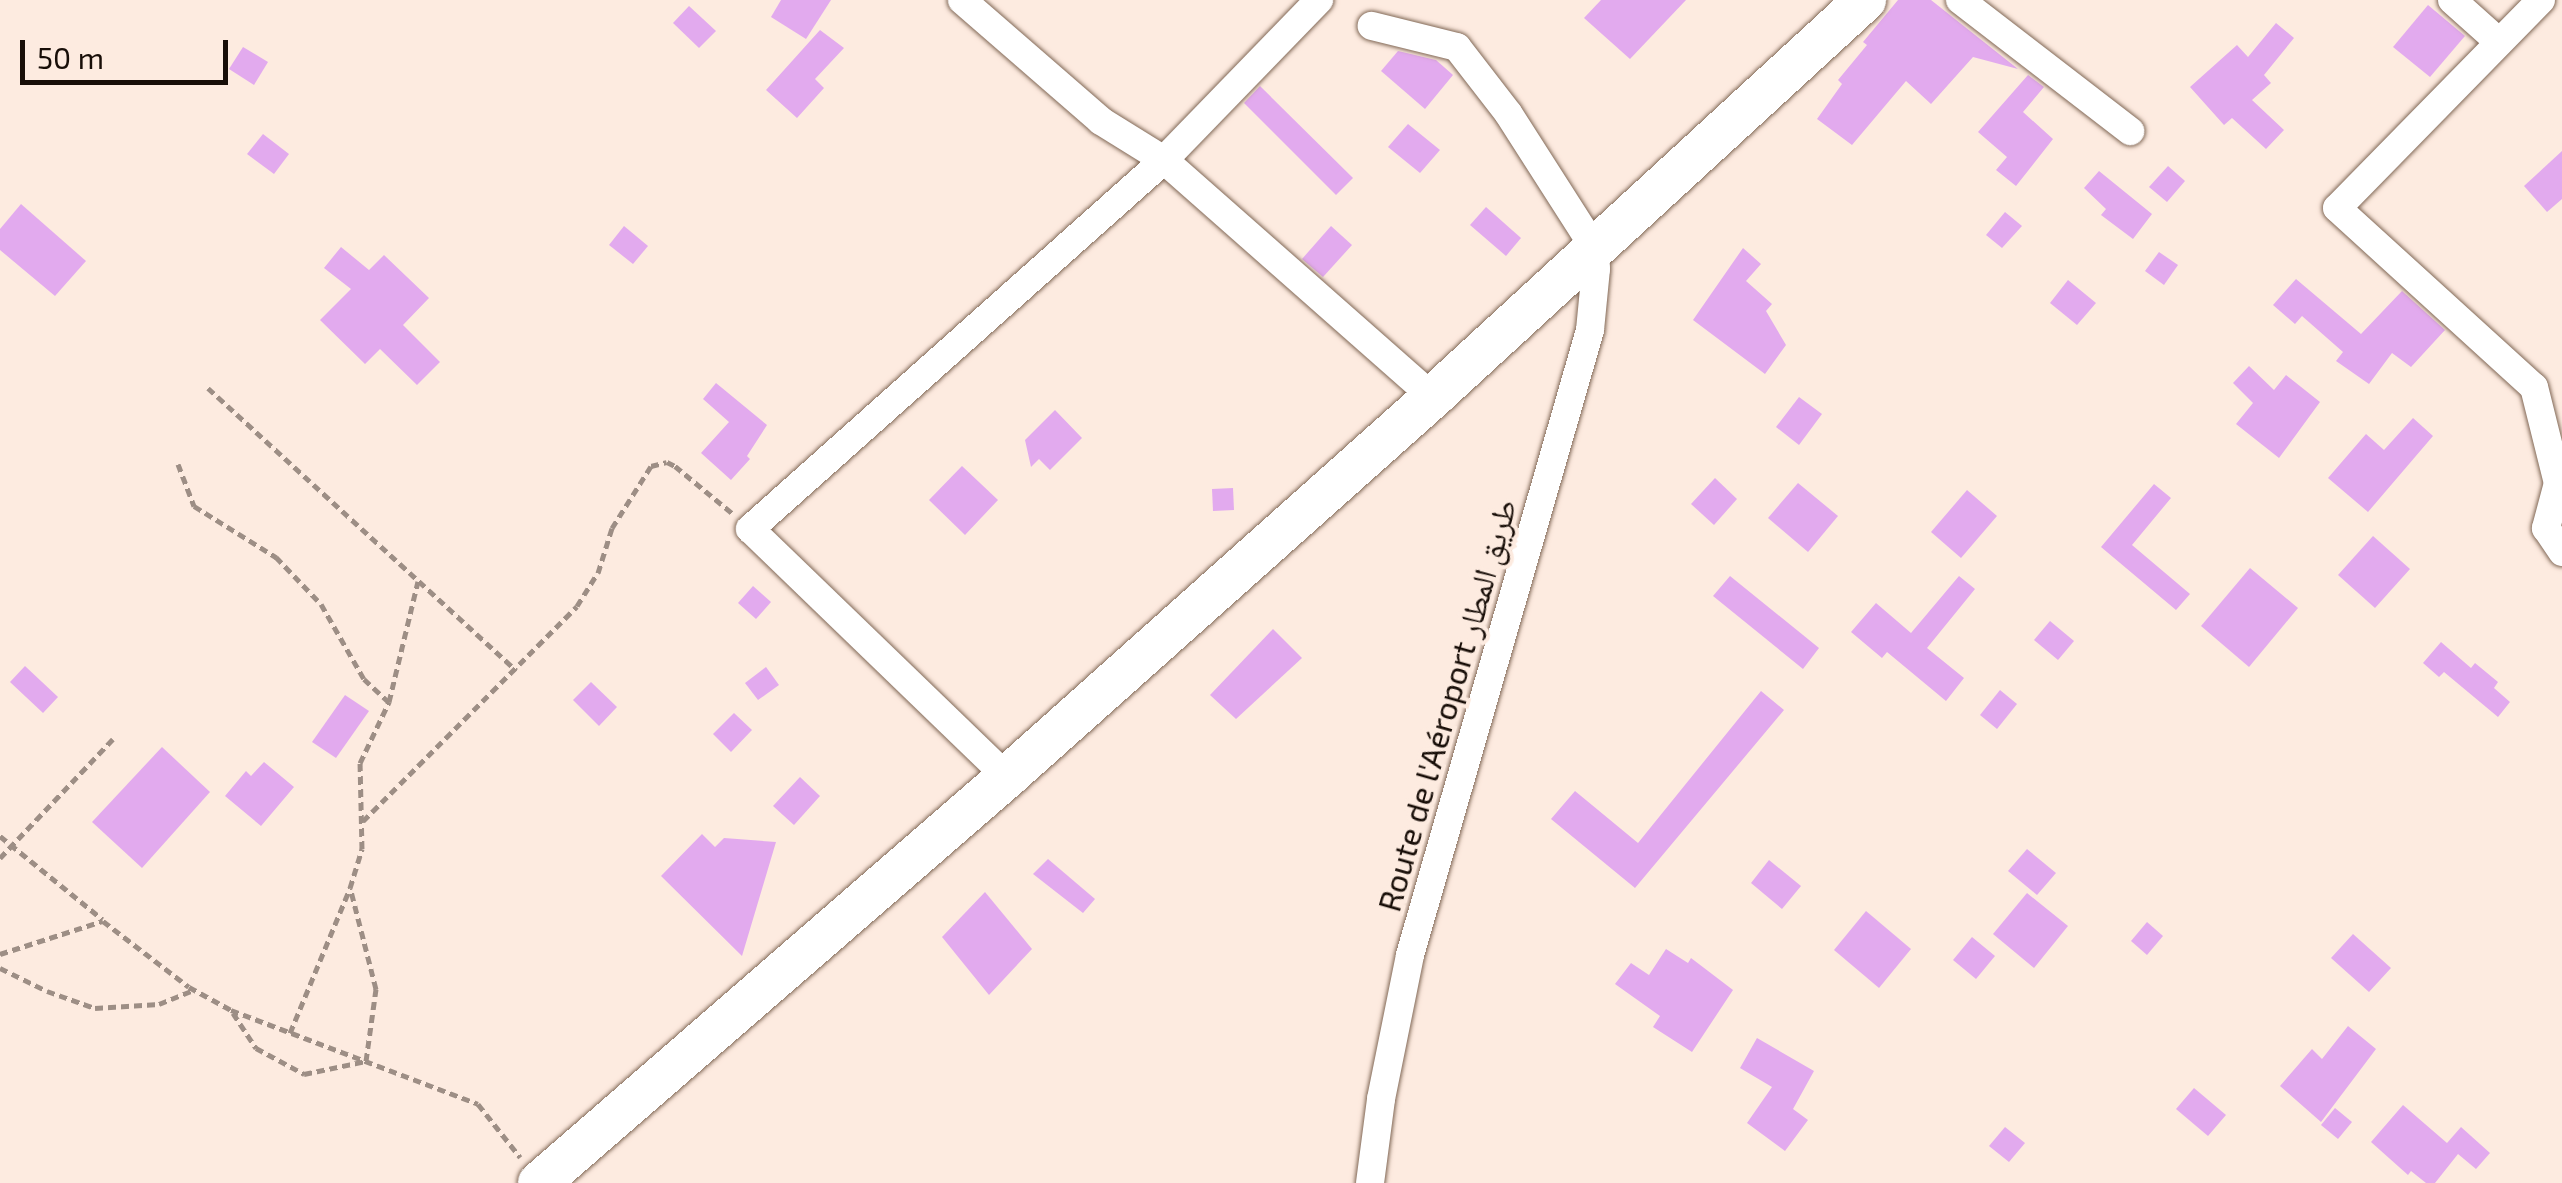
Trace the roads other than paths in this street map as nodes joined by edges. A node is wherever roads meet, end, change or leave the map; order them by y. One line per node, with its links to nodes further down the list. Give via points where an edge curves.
1 (962, 0): 10 (street, via 1101,120)
2 (1320, 0): 10 (street)
3 (1960, 0): 9 (street)
4 (2452, 0): 8 (street)
5 (2540, 0): 8 (street)
6 (1859, 2): 11 (main road)
7 (1372, 26): 11 (street, via 1457,47 1508,113)
8 (2500, 42): 13 (street, via 2337,208 2534,387 2558,483 2546,528)
9 (2130, 131)
10 (1164, 160): 12 (street); 14 (street, via 750,529)
11 (1594, 249): 12 (main road); 16 (street, Route de l'Aéroport طريق المطار, via 1590,330 1410,955)
12 (1433, 396): 14 (main road)
13 (2562, 552)
14 (1007, 777): 15 (main road)
15 (539, 1183)
16 (1370, 1183)

